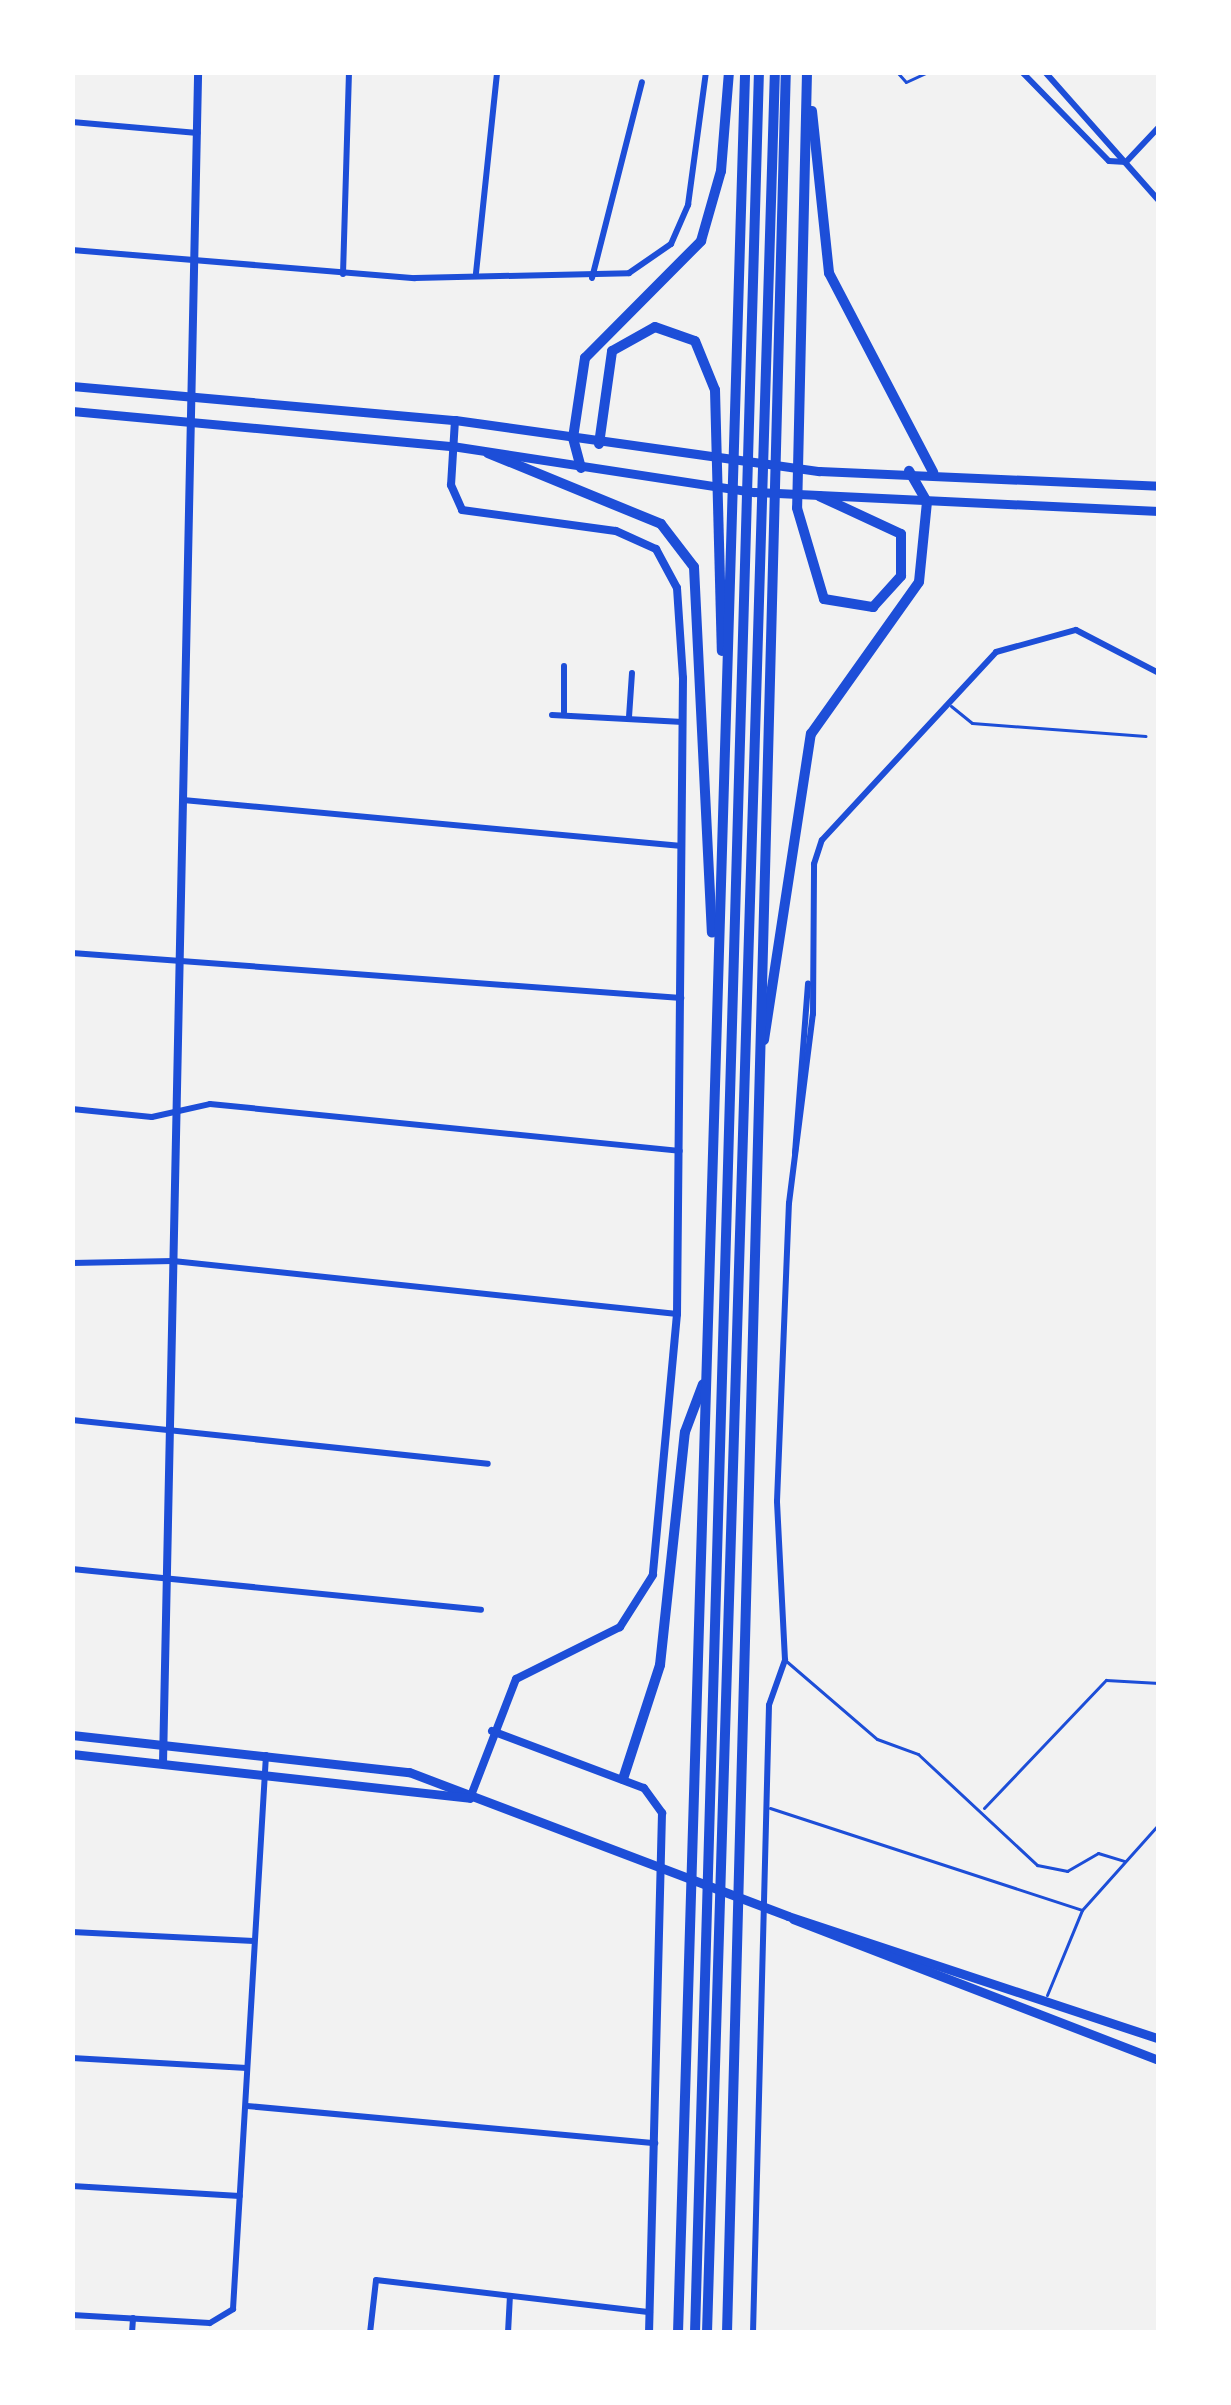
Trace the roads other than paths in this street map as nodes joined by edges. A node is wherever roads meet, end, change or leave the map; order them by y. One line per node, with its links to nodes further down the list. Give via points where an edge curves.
1 (198, 72): 18 (street)
2 (349, 72): 24 (street)
3 (497, 72): 23 (street)
4 (706, 72): 25 (street, via 688,206 671,244 629,273)
5 (729, 72): 31 (highway, via 710,220 672,280 598,335)
6 (745, 72): 42 (highway)
7 (759, 72): 114 (highway)
8 (775, 72): 34 (highway)
9 (787, 72): 34 (highway)
10 (808, 72): 38 (highway, via 823,255); 40 (highway, via 797,508 824,598 873,607 901,576 901,534)
11 (897, 72): 12 (lane, via 907,82)
12 (927, 72)
13 (1022, 72): 19 (street, via 1109,161)
14 (1045, 72): 19 (street)
15 (642, 82): 25 (street)
16 (72, 122): 18 (street)
17 (1159, 127): 19 (street)
18 (198, 133): 22 (street)
19 (1126, 162): 20 (street)
20 (1159, 201)
21 (72, 250): 22 (street)
22 (194, 261): 24 (street); 27 (street)
23 (476, 272): 24 (street); 25 (street)
24 (343, 274)
25 (592, 278)
26 (72, 386): 27 (main road)
27 (189, 400): 29 (street); 30 (main road)
28 (72, 411): 29 (main road)
29 (188, 421): 33 (main road); 54 (street)
30 (455, 421): 31 (main road); 33 (street)
31 (573, 438): 32 (main road); 36 (highway)
32 (598, 443): 37 (main road, via 756,464); 42 (highway, via 603,365 623,339 655,327 684,332 705,353)
33 (452, 446): 35 (main road); 52 (street, via 454,500 476,517 616,531 668,564)
34 (770, 450): 43 (highway)
35 (488, 453): 36 (main road); 59 (highway, via 661,524 694,567)
36 (581, 468): 40 (main road)
37 (909, 471): 38 (main road); 41 (highway)
38 (932, 472): 39 (main road)
39 (1159, 486)
40 (819, 496): 41 (main road)
41 (927, 502): 44 (main road); 61 (highway, via 909,610 843,676 811,734 780,992)
42 (725, 503): 59 (highway)
43 (768, 509): 61 (highway); 115 (highway)
44 (1159, 511)
45 (564, 666): 49 (street)
46 (632, 673): 51 (street)
47 (1159, 673): 48 (street, via 1076,630 1032,634 996,652)
48 (948, 704): 53 (lane, via 972,723); 58 (street, via 822,841)
49 (564, 712): 50 (street); 51 (street)
50 (552, 716)
51 (629, 717): 52 (street)
52 (683, 722): 55 (street)
53 (1146, 736)
54 (181, 800): 55 (street); 57 (street)
55 (682, 846): 60 (street)
56 (72, 953): 57 (street, via 163,965)
57 (178, 958): 60 (street); 62 (street)
58 (808, 983): 65 (street); 65 (street)
59 (717, 984): 69 (highway)
60 (681, 998): 64 (street)
61 (759, 1055): 116 (highway)
62 (176, 1108): 63 (street, via 152,1117); 64 (street); 66 (street)
63 (72, 1109)
64 (680, 1150): 68 (street)
65 (795, 1157): 76 (street, via 778,1498)
66 (172, 1262): 67 (street); 68 (street); 71 (street)
67 (72, 1263)
68 (677, 1314): 78 (street, via 646,1598 620,1627 516,1678)
69 (706, 1375): 85 (highway, via 685,1432 660,1665); 113 (highway)
70 (72, 1420): 71 (street)
71 (170, 1430): 72 (street); 74 (street)
72 (488, 1464)
73 (72, 1569): 74 (street)
74 (167, 1578): 75 (street); 80 (street)
75 (481, 1610)
76 (785, 1660): 87 (street, via 769,1705); 88 (lane)
77 (1159, 1683): 88 (lane, via 1106,1680)
78 (492, 1731): 85 (street); 86 (street)
79 (72, 1735): 80 (main road)
80 (164, 1744): 82 (main road); 83 (street)
81 (72, 1754): 83 (main road)
82 (266, 1754): 84 (street); 86 (main road, via 410,1772)
83 (163, 1763): 84 (main road)
84 (264, 1773): 86 (main road); 94 (street)
85 (623, 1779): 102 (street, via 658,1804)
86 (470, 1798): 92 (main road)
87 (768, 1807): 91 (lane); 117 (street)
88 (983, 1810): 90 (lane, via 1053,1872 1098,1853)
89 (1159, 1823): 90 (lane)
90 (1125, 1861): 91 (lane)
91 (1082, 1910): 95 (lane)
92 (788, 1916): 95 (main road); 96 (main road)
93 (72, 1932): 94 (street)
94 (254, 1941): 100 (street)
95 (1046, 1996): 96 (lane); 97 (main road)
96 (1042, 2014): 99 (main road)
97 (1159, 2038)
98 (72, 2058): 100 (street)
99 (1159, 2060)
100 (247, 2068): 101 (street)
101 (246, 2106): 102 (street); 104 (street)
102 (656, 2143): 106 (street)
103 (72, 2186): 104 (street)
104 (240, 2196): 108 (street, via 226,2318)
105 (509, 2296): 106 (street); 110 (street, via 376,2280); 111 (street)
106 (650, 2312): 112 (street)
107 (72, 2315): 108 (street)
108 (133, 2318): 109 (street)
109 (132, 2333)
110 (370, 2333)
111 (508, 2333)
112 (649, 2333)
113 (678, 2333)
114 (695, 2333)
115 (707, 2333)
116 (727, 2333)
117 (753, 2333)

